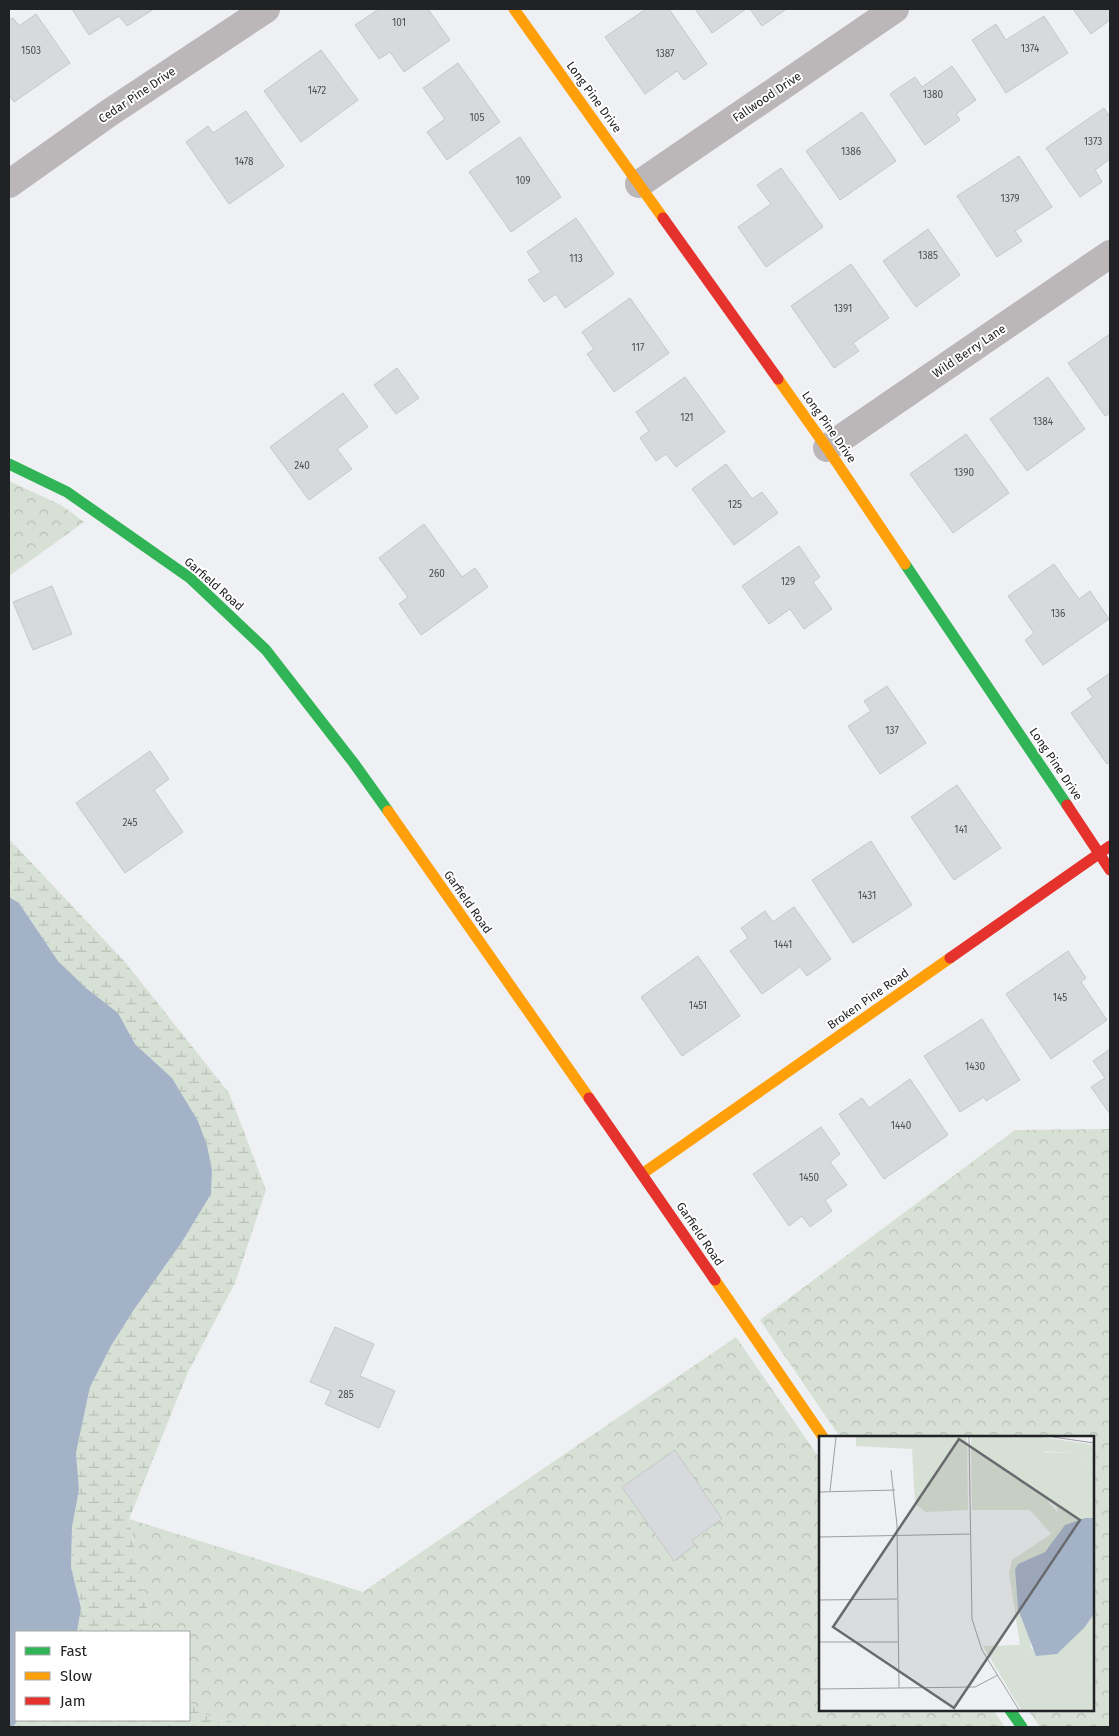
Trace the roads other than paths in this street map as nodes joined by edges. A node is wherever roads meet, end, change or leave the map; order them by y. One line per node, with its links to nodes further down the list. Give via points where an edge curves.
1 (266, 9): 4 (street, Cedar Pine Drive)
2 (514, 9): 5 (street, Long Pine Drive)
3 (895, 9): 5 (street, Fallwood Drive)
4 (9, 184)
5 (640, 184): 7 (street, Long Pine Drive)
6 (1110, 254): 7 (street, Wild Berry Lane)
7 (827, 448): 10 (street, Long Pine Drive)
8 (9, 464): 12 (street, Garfield Road, via 67,492 190,578 266,650 358,770)
9 (1110, 846): 10 (street, Broken Pine Road)
10 (1099, 854): 11 (street, Long Pine Drive); 12 (street, Broken Pine Road)
11 (1110, 870)
12 (642, 1174): 13 (street, Garfield Road)
13 (822, 1436)
14 (1011, 1711): 15 (street)
15 (1022, 1727)

